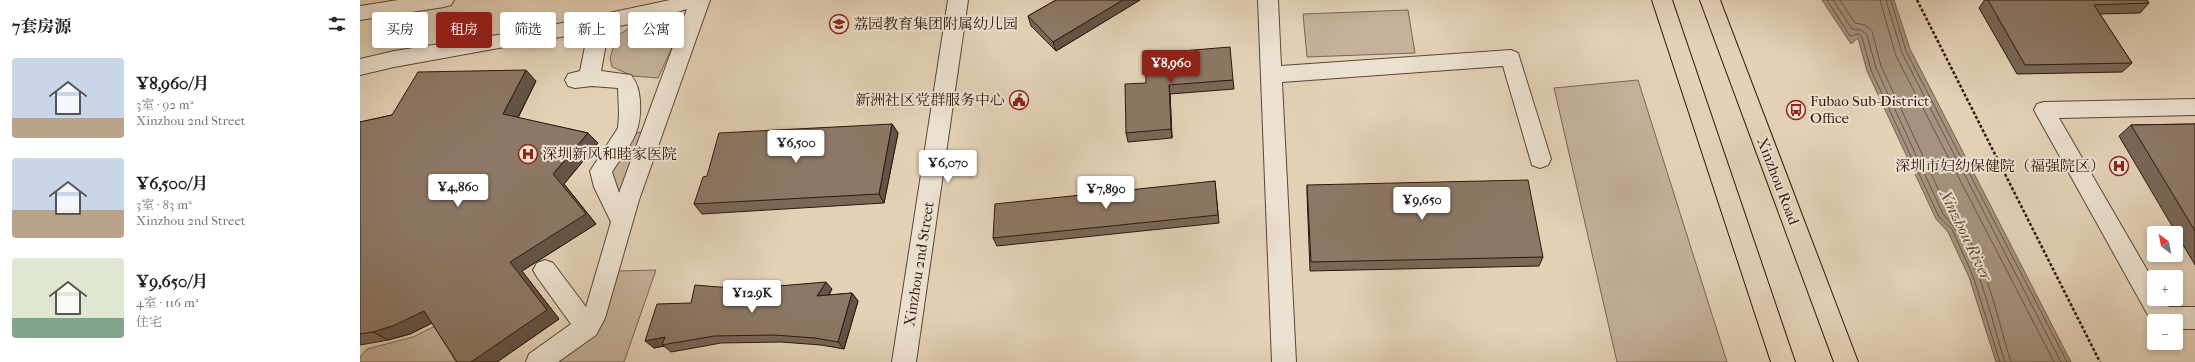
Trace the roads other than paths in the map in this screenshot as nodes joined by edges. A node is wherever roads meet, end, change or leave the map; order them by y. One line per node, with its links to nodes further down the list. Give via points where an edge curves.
1 (444, 0): 8 (street)
2 (694, 0): 9 (street)
3 (700, 0): 16 (street)
4 (958, 0): 22 (street, Xinzhou 2nd Street)
5 (1268, 0): 13 (street)
6 (1662, 0): 24 (main road)
7 (1710, 0): 20 (main road, Xinzhou Road)
8 (360, 13)
9 (620, 19)
10 (564, 29): 12 (street)
11 (592, 48): 16 (street, via 582,79 618,80 628,86 628,130 601,171 605,186)
12 (360, 67)
13 (1271, 76): 15 (street, via 1511,58); 23 (street)
14 (2195, 107): 18 (street, via 2044,110 2162,318)
15 (1540, 159)
16 (622, 222): 19 (street, via 597,310)
17 (545, 270): 19 (street)
18 (2195, 318)
19 (587, 327): 21 (street)
20 (1836, 334): 25 (main road, Xinzhou Road); 26 (main road)
21 (538, 362)
22 (904, 362)
23 (1284, 362)
24 (1783, 362)
25 (1846, 362)
26 (1851, 362)

